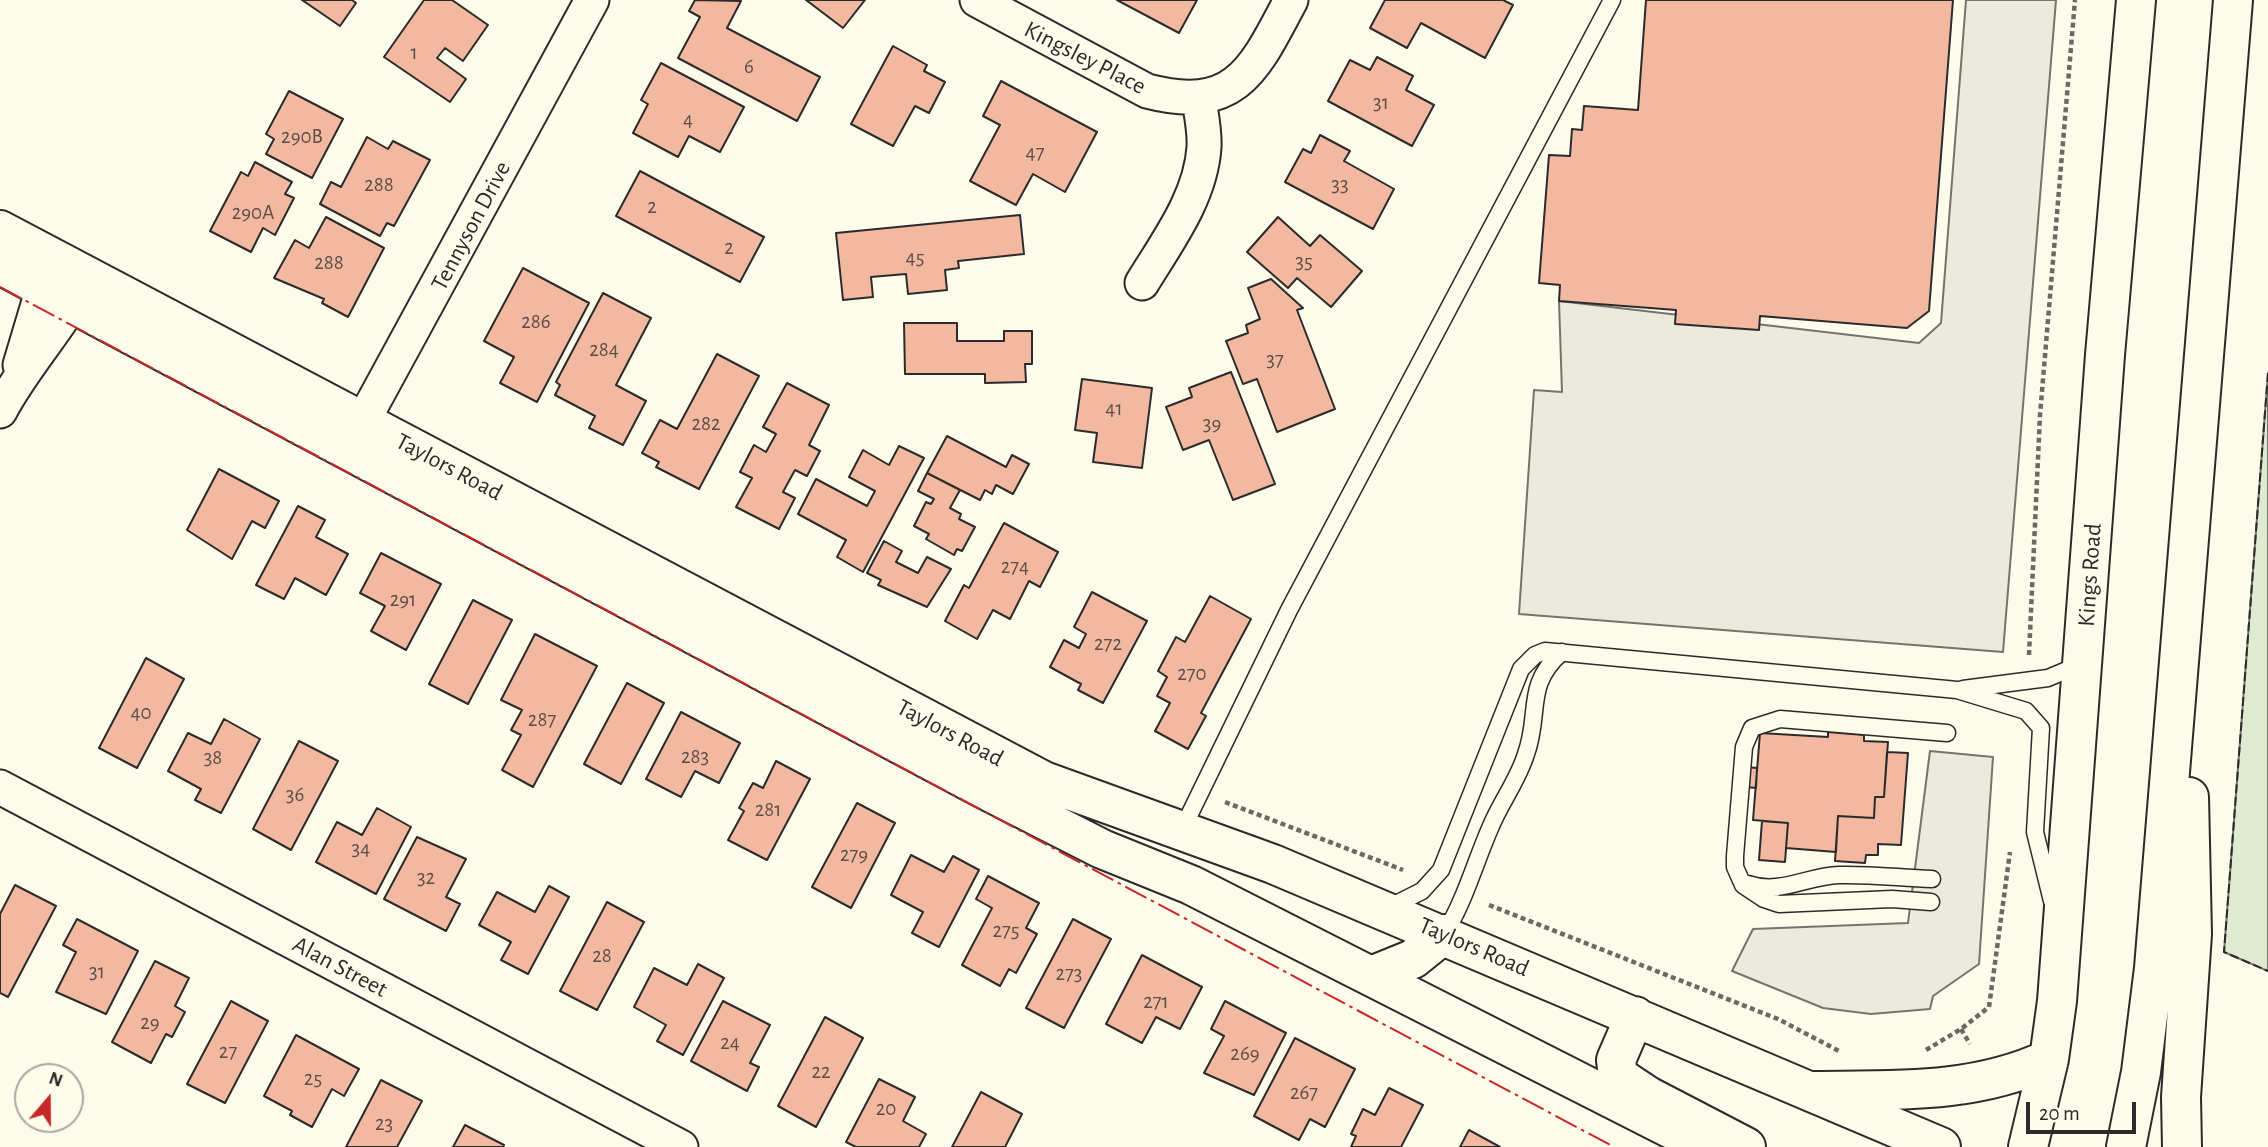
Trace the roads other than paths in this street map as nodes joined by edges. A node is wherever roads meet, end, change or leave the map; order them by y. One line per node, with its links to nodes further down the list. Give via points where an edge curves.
1 (592, 0): 13 (street, Tennyson Drive)
2 (977, 0): 7 (street, Kingsley Place, via 1147,91)
3 (1291, 0): 7 (street, Kingsley Place, via 1243,78)
4 (1612, 0): 20 (lane, via 1289,610)
5 (2136, 0): 16 (main road, Kings Road, via 2104,368)
6 (2233, 0): 14 (main road)
7 (1199, 99): 11 (street, via 1202,168 1177,226)
8 (0, 230): 10 (main road, Taylors Road)
9 (0, 265): 10 (main road, Taylors Road)
10 (65, 282): 12 (street); 13 (main road, Taylors Road)
11 (1142, 283)
12 (6, 399)
13 (355, 436): 20 (main road, Taylors Road, via 1044,781); 23 (main road, Taylors Road, via 982,788 1102,849)
14 (2186, 575): 37 (main road, via 2154,968); 38 (main road, via 2192,934)
15 (1562, 652): 17 (lane); 25 (lane, via 1535,655 1521,669 1434,881); 26 (lane, via 1539,678 1527,753)
16 (2085, 662): 17 (lane, via 2062,674); 27 (main road, Kings Road)
17 (1957, 690): 27 (lane, via 2026,711 2038,722 2035,832)
18 (1947, 733): 21 (lane, via 1790,720 1752,728 1744,747 1735,856)
19 (0, 787): 32 (street, Alan Street)
20 (1182, 830): 23 (main road, via 1177,853); 25 (main road, Taylors Road)
21 (1738, 875): 22 (lane, via 1749,884 1773,890 1822,876); 24 (lane, via 1750,891 1779,904 1892,898)
22 (1932, 879)
23 (1191, 885): 28 (main road, Taylors Road)
24 (1931, 902)
25 (1384, 910): 26 (main road, Taylors Road)
26 (1444, 934): 28 (main road, via 1413,959); 29 (main road, Taylors Road)
27 (2062, 937): 30 (main road, Kings Road)
28 (1371, 976): 33 (main road, Taylors Road)
29 (1635, 1016): 31 (main road, Taylors Road); 34 (main road, via 1616,1060 1618,1076)
30 (2049, 1059): 31 (main road, via 2004,1077 1952,1088); 36 (main road, Kings Road)
31 (1815, 1091): 35 (main road, Taylors Road)
32 (681, 1147)
33 (1707, 1147)
34 (1746, 1147)
35 (1941, 1147)
36 (2028, 1147)
37 (2126, 1147)
38 (2182, 1147)

